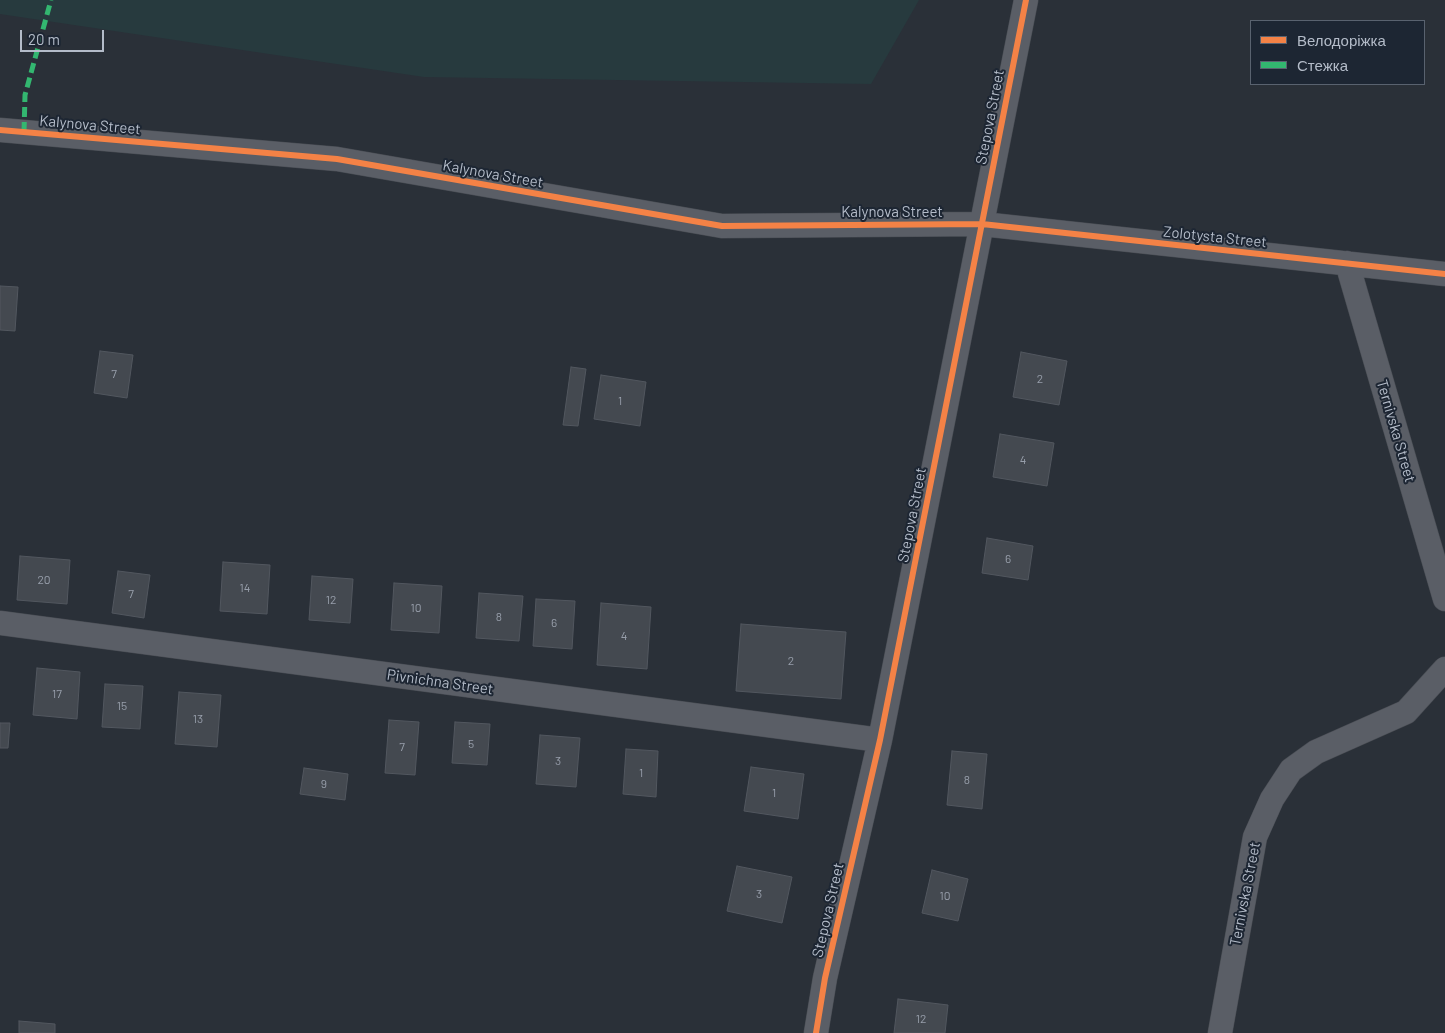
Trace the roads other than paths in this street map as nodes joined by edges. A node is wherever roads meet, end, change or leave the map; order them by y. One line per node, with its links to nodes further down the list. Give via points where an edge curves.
1 (1026, 0): 3 (street, Stepova Street)
2 (1, 137): 3 (street, Kalynova Street, via 337,159 722,226)
3 (982, 224): 4 (street, Zolotysta Street); 9 (street, Stepova Street)
4 (1347, 263): 5 (street, Zolotysta Street); 6 (street, Ternivska Street)
5 (1445, 274)
6 (1445, 599)
7 (0, 623): 9 (street, Pivnichna Street)
8 (1445, 669): 11 (street, Ternivska Street, via 1406,712 1309,756 1291,770 1272,799 1255,837)
9 (880, 740): 10 (street, Stepova Street, via 825,978)
10 (816, 1033)
11 (1220, 1033)

